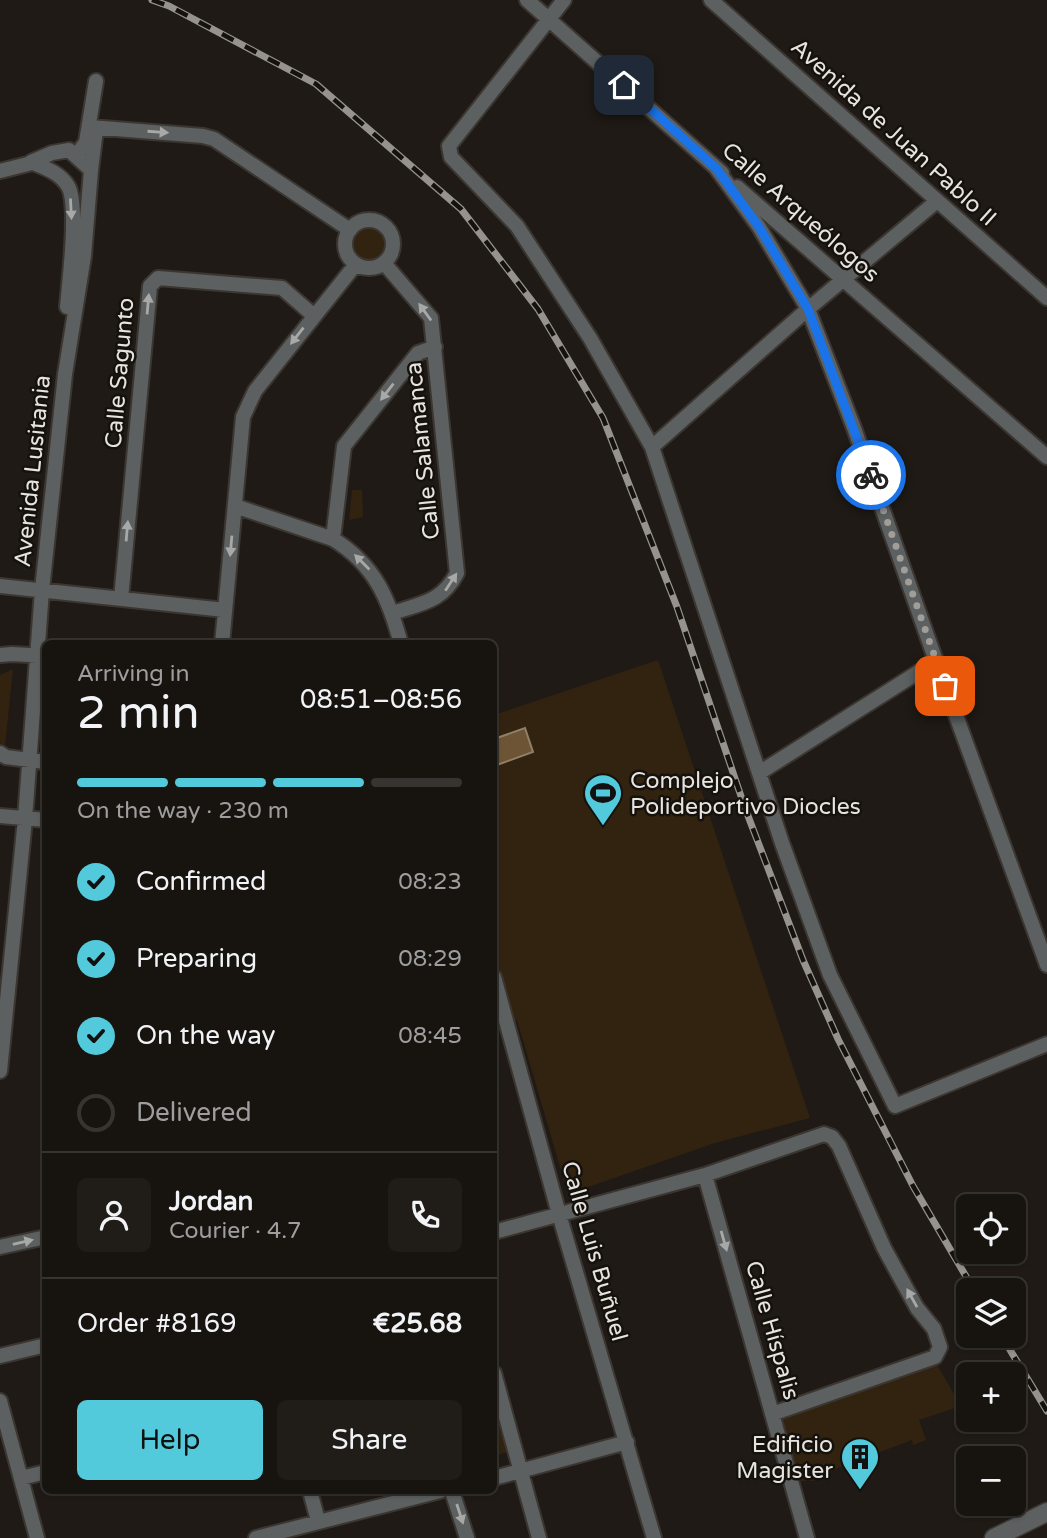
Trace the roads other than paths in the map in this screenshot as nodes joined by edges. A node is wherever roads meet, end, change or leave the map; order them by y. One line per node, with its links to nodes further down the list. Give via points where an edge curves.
1 (527, 0): 4 (street, Calle Arqueólogos)
2 (564, 0): 4 (street)
3 (711, 0): 12 (street, Avenida de Juan Pablo II)
4 (550, 18): 9 (street, Calle Arqueólogos); 22 (street, via 449,146 451,157 517,226 590,338)
5 (96, 81): 6 (street, Avenida Lusitania)
6 (92, 127): 7 (street, Avenida Lusitania, via 86,142); 10 (street, Avenida Lusitania); 13 (street, one-way to 13, via 214,139)
7 (73, 153): 8 (street); 10 (street)
8 (31, 162): 11 (street); 21 (street, one-way to 21, via 58,174 69,187 72,201)
9 (716, 168): 16 (street, Calle Arqueólogos); 18 (street, via 759,227)
10 (91, 170): 21 (street, Avenida Lusitania, via 84,256)
11 (0, 171)
12 (937, 201): 16 (street); 17 (street, Avenida de Juan Pablo II)
13 (350, 230): 14 (street, via 365,220 384,225 393,248); 15 (street, via 345,248)
14 (384, 263): 15 (street, via 371,268); 20 (street, Calle Salamanca, one-way to 14, via 431,318)
15 (356, 264): 19 (street)
16 (844, 280): 18 (street); 23 (street, Calle Arqueólogos)
17 (1047, 298)
18 (808, 309): 22 (street); 35 (street)
19 (313, 315): 24 (street, one-way to 24, via 255,391 243,417); 28 (street, Calle Sagunto, one-way to 19, via 150,286 158,278 282,288)
20 (435, 347): 25 (street, one-way to 25, via 418,353 344,446); 30 (street, Calle Salamanca, one-way to 20, via 439,598 457,573)
21 (63, 388): 27 (street, Avenida Lusitania)
22 (652, 447): 39 (street)
23 (1047, 457)
24 (235, 506): 25 (street); 29 (street, one-way to 29)
25 (333, 539): 30 (street, one-way to 25, via 374,574)
26 (0, 586): 27 (street)
27 (42, 590): 28 (street); 34 (street, Avenida Lusitania)
28 (121, 599): 29 (street)
29 (225, 611): 31 (street)
30 (393, 613): 32 (street)
31 (222, 640)
32 (400, 640)
33 (0, 655): 34 (street)
34 (42, 656): 37 (street, Avenida Lusitania)
35 (936, 660): 39 (street); 43 (street)
36 (0, 753): 37 (street)
37 (28, 760): 38 (street); 41 (street, Avenida Lusitania)
38 (42, 762)
39 (759, 772): 45 (street, via 830,975 895,1106)
40 (0, 816): 41 (street)
41 (25, 818): 42 (street); 46 (street, Avenida Lusitania)
42 (42, 820)
43 (1047, 965)
44 (497, 987): 48 (street, Calle Luis Buñuel)
45 (1047, 1044)
46 (0, 1071)
47 (705, 1175): 48 (street); 56 (street, Calle Híspalis, one-way to 56); 56 (street, one-way to 47, via 935,1357 938,1338 884,1248 832,1137 824,1134)
48 (559, 1214): 49 (street); 57 (street, Calle Luis Buñuel)
49 (497, 1231)
50 (42, 1238): 51 (street, one-way to 50)
51 (0, 1247)
52 (42, 1346): 53 (street)
53 (0, 1356)
54 (497, 1384): 58 (street)
55 (0, 1402): 61 (street)
56 (772, 1414): 72 (street, Calle Híspalis)
57 (627, 1442): 58 (street); 71 (street, Calle Luis Buñuel)
58 (521, 1471): 60 (street); 70 (street)
59 (42, 1473): 61 (street)
60 (497, 1477)
61 (21, 1478): 67 (street)
62 (311, 1494): 66 (street)
63 (428, 1494): 66 (street)
64 (453, 1494): 69 (street, one-way to 69)
65 (1047, 1512): 73 (street)
66 (318, 1521): 68 (street)
67 (37, 1538)
68 (256, 1538)
69 (467, 1538)
70 (539, 1538)
71 (654, 1538)
72 (807, 1538)
73 (995, 1538)

